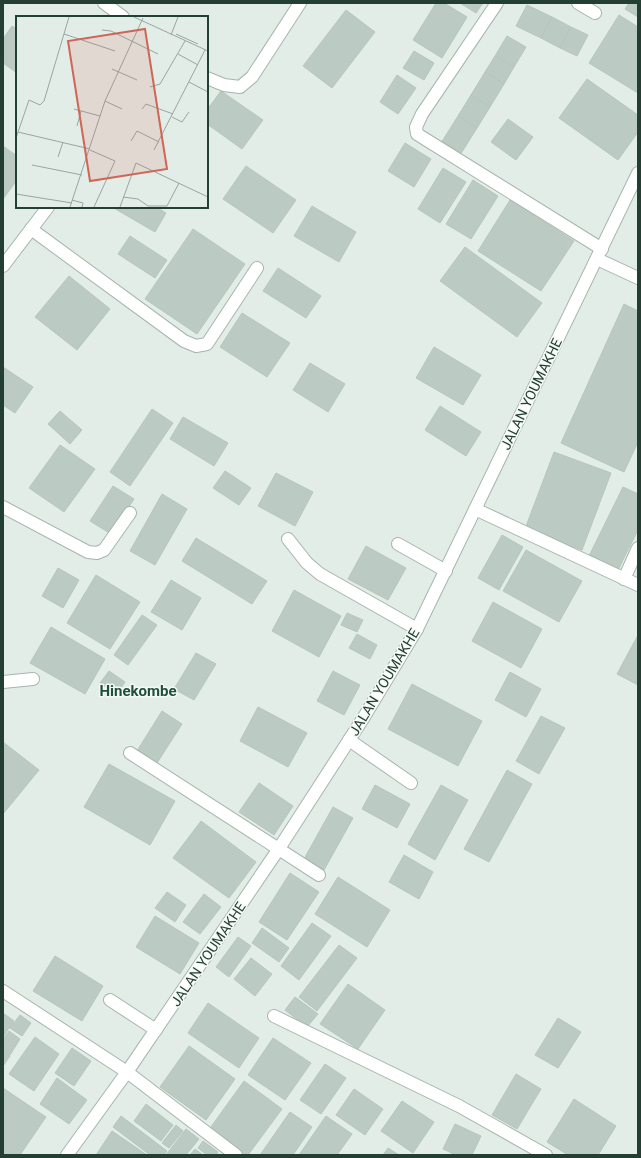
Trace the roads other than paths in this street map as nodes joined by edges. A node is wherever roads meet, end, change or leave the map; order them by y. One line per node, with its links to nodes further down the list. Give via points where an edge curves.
1 (104, 3): 6 (street)
2 (300, 3): 7 (street, via 252,78 240,86 224,85)
3 (497, 3): 11 (street, via 422,114 416,127 417,134)
4 (578, 3): 5 (street)
5 (595, 13)
6 (122, 16)
7 (208, 78)
8 (638, 173): 11 (street, JALAN YOUMAKHE)
9 (47, 208): 10 (street)
10 (31, 229): 12 (street); 13 (street, via 184,341 196,346 207,344)
11 (600, 254): 14 (street); 16 (street, JALAN YOUMAKHE, via 524,404)
12 (3, 266)
13 (257, 268)
14 (638, 278)
15 (3, 507): 17 (street, via 88,552 97,553 104,550)
16 (475, 509): 21 (street, JALAN YOUMAKHE); 22 (street)
17 (130, 513)
18 (288, 539): 24 (street, via 307,563 320,574)
19 (398, 544): 21 (street)
20 (638, 548): 22 (street)
21 (446, 571): 24 (street, JALAN YOUMAKHE)
22 (624, 578): 23 (street)
23 (638, 585)
24 (417, 628): 27 (street, JALAN YOUMAKHE)
25 (33, 679): 26 (street)
26 (3, 682)
27 (349, 740): 29 (street); 30 (street, JALAN YOUMAKHE)
28 (130, 753): 30 (street)
29 (411, 784)
30 (278, 850): 31 (street); 35 (street, JALAN YOUMAKHE)
31 (319, 875)
32 (3, 990): 36 (street)
33 (110, 1000): 35 (street)
34 (274, 1016): 39 (street, via 459,1106)
35 (156, 1030): 36 (street, JALAN YOUMAKHE)
36 (126, 1072): 37 (street, JALAN YOUMAKHE); 38 (street)
37 (67, 1155)
38 (236, 1155)
39 (546, 1155)

